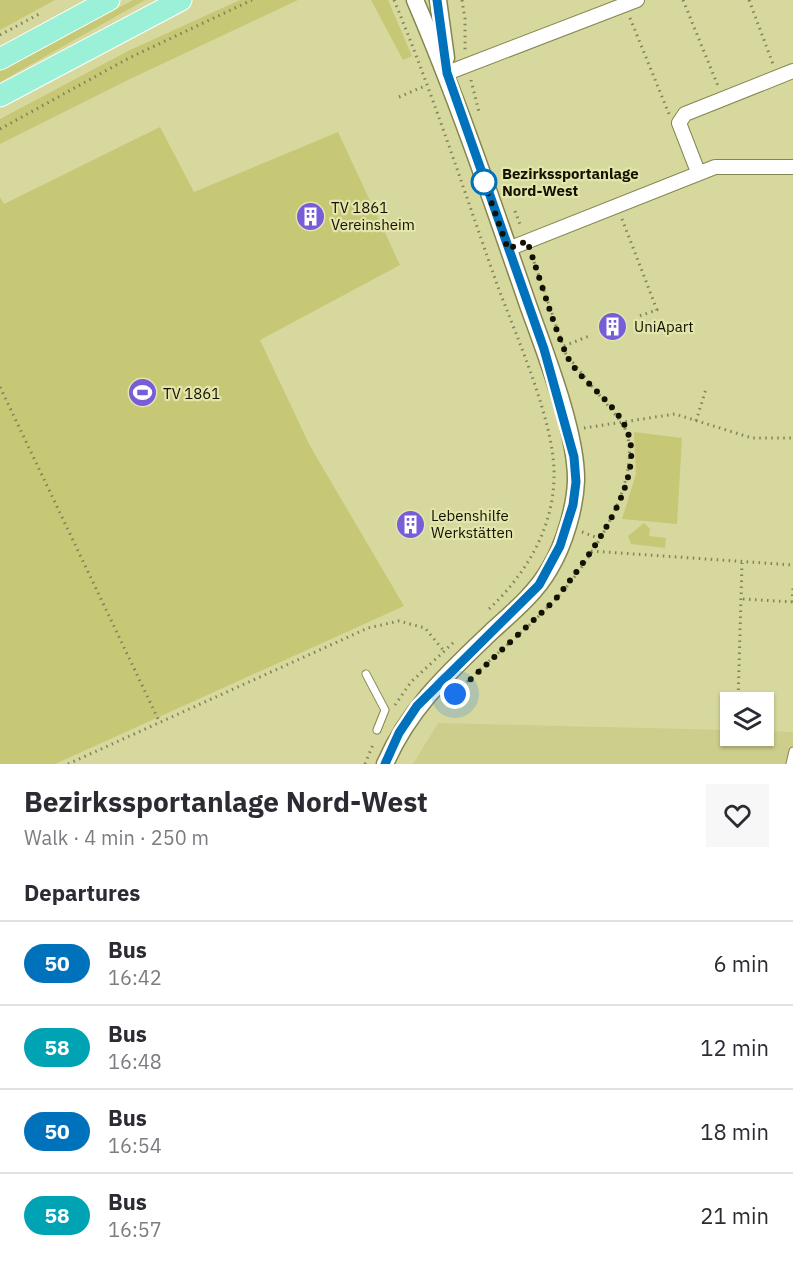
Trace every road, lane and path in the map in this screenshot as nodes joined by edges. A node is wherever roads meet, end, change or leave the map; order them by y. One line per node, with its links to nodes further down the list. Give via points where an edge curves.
1 (109, 0): 13 (main road)
2 (181, 0): 19 (main road)
3 (252, 0): 24 (path, via 129,58)
4 (394, 0): 18 (path)
5 (415, 0): 16 (street)
6 (438, 0): 16 (street)
7 (462, 0): 14 (path)
8 (683, 0): 21 (path)
9 (749, 0): 17 (path)
10 (631, 2): 14 (street); 23 (path, via 665,111)
11 (47, 10): 12 (path)
12 (0, 35)
13 (0, 59)
14 (468, 65): 16 (street); 22 (path)
15 (793, 71): 17 (street)
16 (447, 73): 30 (street)
17 (778, 77): 21 (street)
18 (425, 85): 20 (path); 46 (path, via 531,378 552,451 554,487 547,522 532,557)
19 (0, 96)
20 (399, 97)
21 (723, 99): 23 (street, via 684,114)
22 (480, 114)
23 (679, 123): 26 (street)
24 (0, 129)
25 (793, 167): 26 (street, via 742,165)
26 (698, 172): 27 (street)
27 (617, 207): 29 (street); 31 (path, via 657,310)
28 (514, 209): 29 (path)
29 (527, 241): 30 (street); 33 (path)
30 (508, 249): 38 (street)
31 (636, 316)
32 (589, 336): 33 (path)
33 (564, 346): 37 (path, via 571,361)
34 (0, 387): 53 (path)
35 (706, 389): 36 (path)
36 (696, 420): 37 (path, via 675,414); 39 (path, via 752,438)
37 (622, 423): 38 (path); 40 (path, via 628,433 630,456 626,480 619,505)
38 (568, 430): 58 (street, via 576,482 573,505 551,566 520,605 417,706)
39 (793, 438)
40 (591, 551): 41 (path); 51 (path, via 555,600)
41 (742, 562): 42 (path); 44 (path)
42 (793, 565)
43 (793, 588): 45 (path)
44 (743, 599): 45 (path); 50 (path)
45 (793, 602)
46 (485, 613)
47 (460, 636): 48 (path)
48 (444, 651): 52 (path, via 411,682); 53 (path, via 425,628 399,621 368,628)
49 (366, 674): 54 (lane, via 385,710)
50 (738, 692)
51 (448, 702)
52 (390, 713)
53 (160, 723): 56 (path)
54 (377, 733): 57 (path)
55 (793, 751): 59 (lane)
56 (68, 764)
57 (365, 764)
58 (385, 764)
59 (790, 764)

